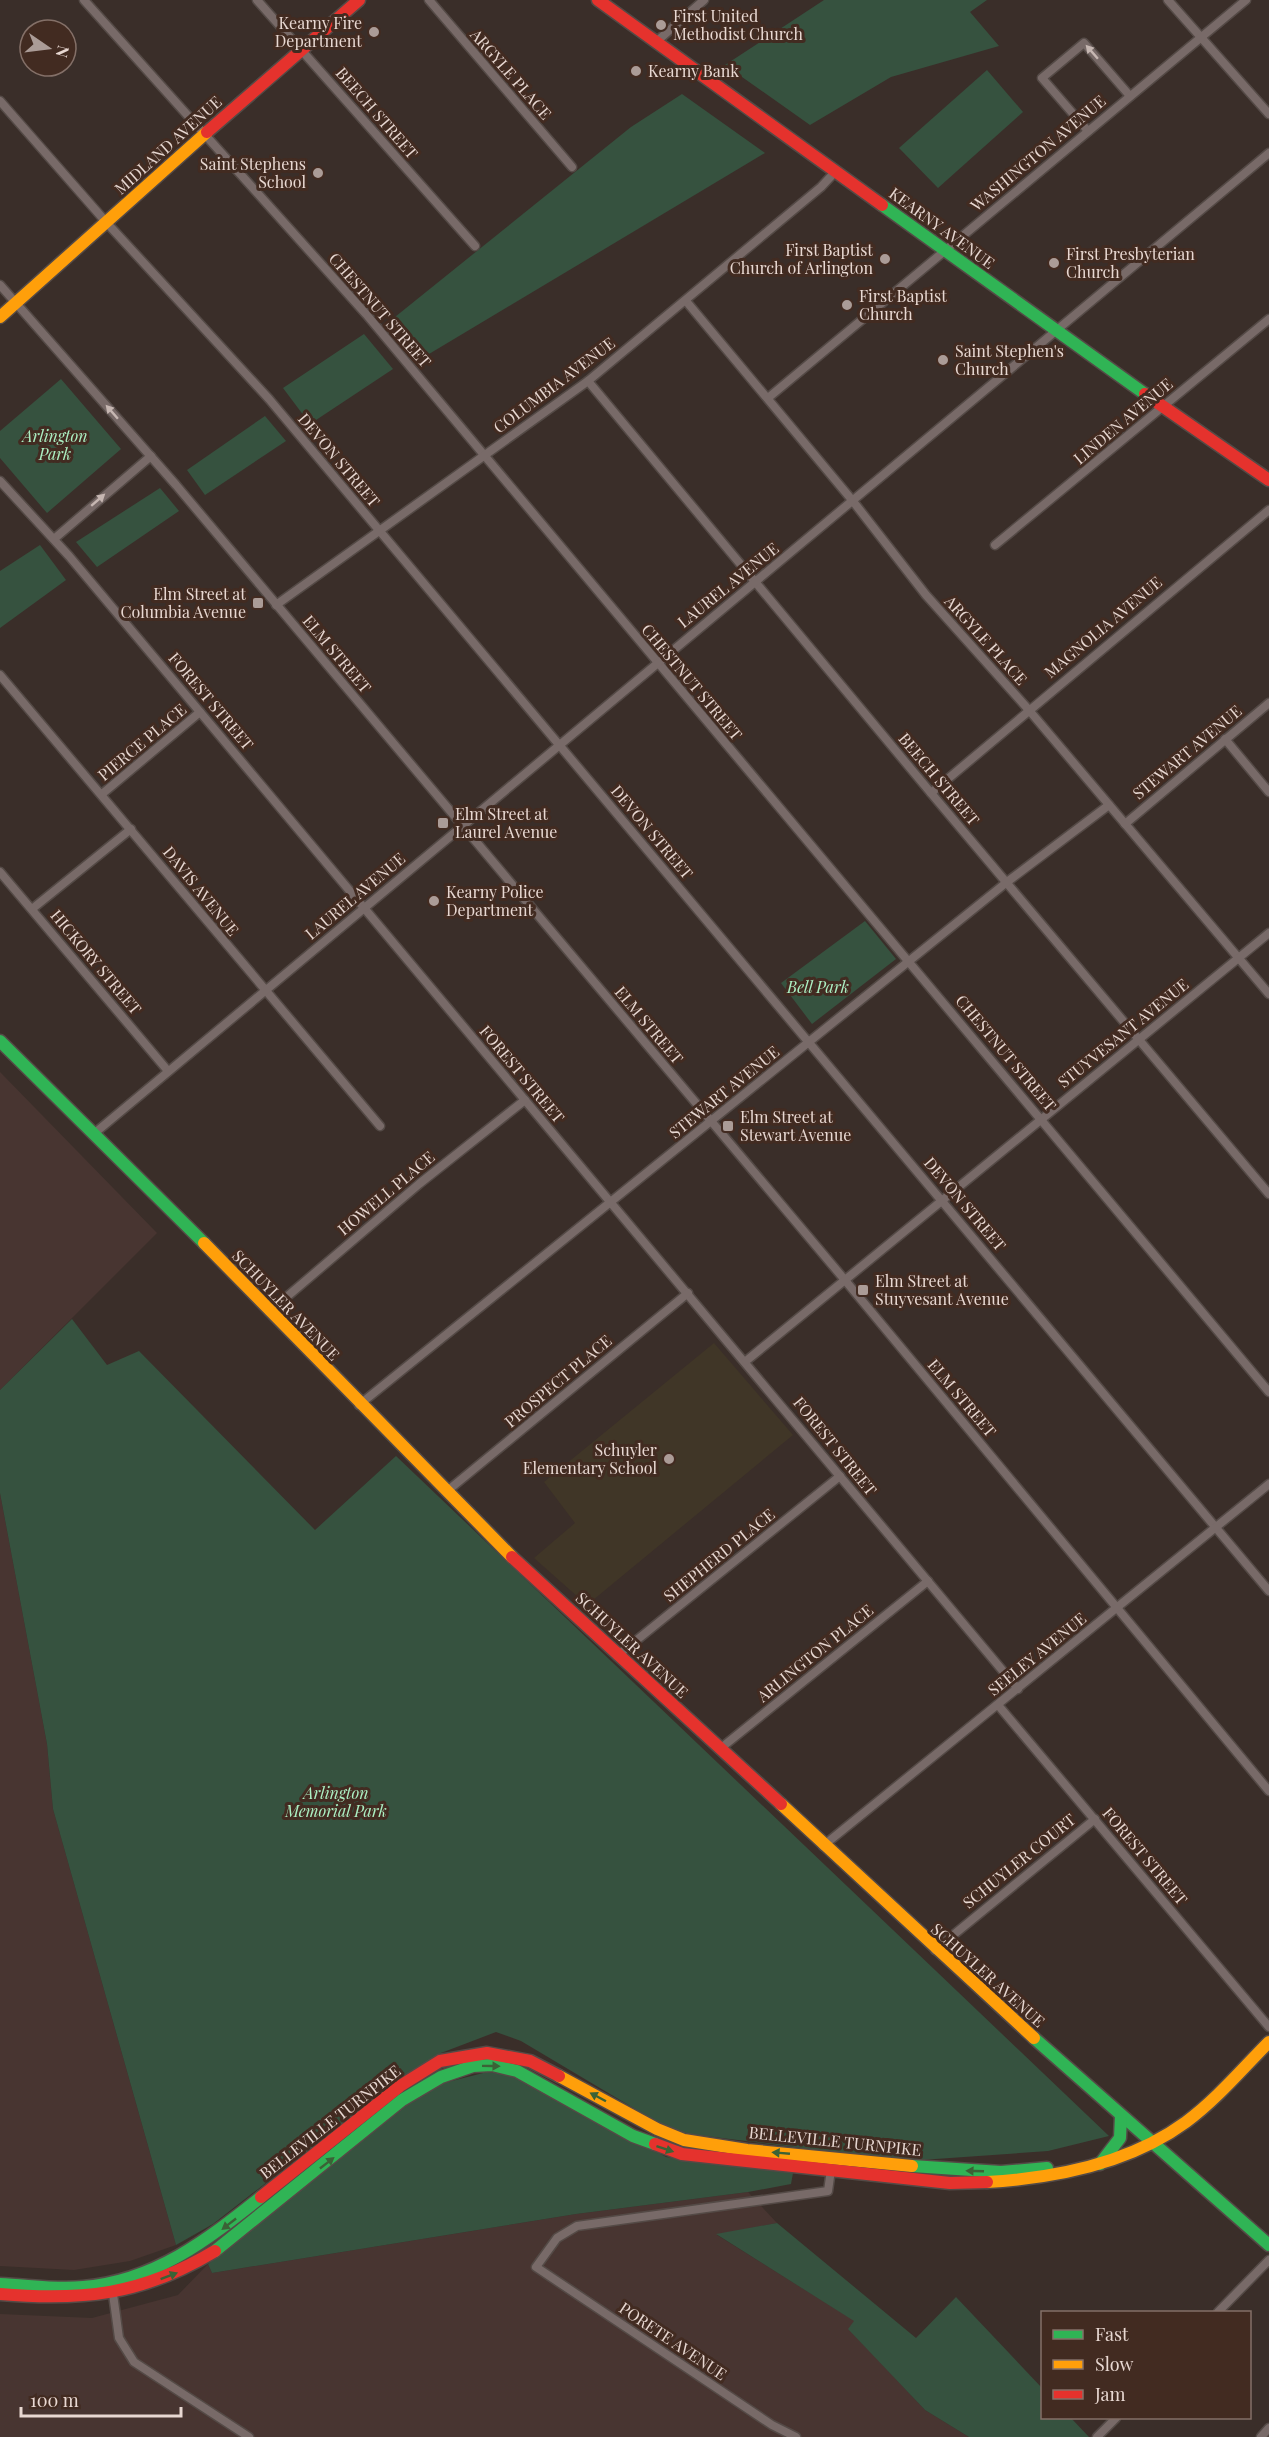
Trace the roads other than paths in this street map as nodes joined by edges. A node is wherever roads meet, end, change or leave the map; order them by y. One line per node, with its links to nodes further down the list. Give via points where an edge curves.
1 (84, 0): 16 (street, CHESTNUT STREET)
2 (257, 0): 11 (street, BEECH STREET)
3 (359, 0): 11 (main road, MIDLAND AVENUE)
4 (429, 0): 18 (street, ARGYLE PLACE)
5 (598, 0): 10 (main road, KEARNY AVENUE)
6 (704, 0): 10 (street)
7 (1168, 0): 9 (street)
8 (1246, 0): 9 (street, WASHINGTON AVENUE)
9 (1201, 37): 12 (street, WASHINGTON AVENUE); 14 (street)
10 (656, 42): 19 (main road, KEARNY AVENUE)
11 (301, 50): 16 (main road, MIDLAND AVENUE); 21 (street, BEECH STREET)
12 (1130, 96): 15 (street, WASHINGTON AVENUE); 15 (street, one-way to 15, via 1084,42 1042,78)
13 (0, 101): 20 (street, DEVON STREET)
14 (1269, 114)
15 (1088, 131): 22 (street, WASHINGTON AVENUE)
16 (203, 135): 20 (main road, MIDLAND AVENUE); 32 (street, CHESTNUT STREET, via 366,314)
17 (1269, 153): 28 (street, LAUREL AVENUE)
18 (572, 167)
19 (835, 172): 22 (main road, KEARNY AVENUE); 24 (street, COLUMBIA AVENUE)
20 (106, 222): 25 (main road, MIDLAND AVENUE); 38 (street, DEVON STREET, via 269,399)
21 (475, 246)
22 (945, 250): 28 (main road, KEARNY AVENUE); 30 (street, WASHINGTON AVENUE)
23 (0, 285): 25 (street, ELM STREET)
24 (686, 301): 29 (street, COLUMBIA AVENUE); 30 (street, ARGYLE PLACE)
25 (16, 303): 26 (main road, MIDLAND AVENUE); 33 (street, ELM STREET, one-way to 25)
26 (0, 317)
27 (1269, 319): 31 (street, LINDEN AVENUE)
28 (1056, 331): 31 (main road, KEARNY AVENUE); 36 (street, LAUREL AVENUE)
29 (588, 381): 32 (street, COLUMBIA AVENUE); 41 (street, BEECH STREET)
30 (768, 398): 36 (street, ARGYLE PLACE)
31 (1165, 406): 34 (main road, KEARNY AVENUE); 40 (street, LINDEN AVENUE)
32 (484, 455): 38 (street, COLUMBIA AVENUE); 43 (street, CHESTNUT STREET)
33 (151, 456): 39 (street, one-way to 33); 42 (street, ELM STREET)
34 (1269, 480)
35 (0, 481): 39 (street, FOREST STREET)
36 (852, 500): 41 (street, LAUREL AVENUE); 46 (street, ARGYLE PLACE, via 926,595)
37 (1269, 510): 46 (street, MAGNOLIA AVENUE)
38 (379, 530): 42 (street, COLUMBIA AVENUE); 49 (street, DEVON STREET)
39 (54, 538): 47 (street, FOREST STREET)
40 (996, 545)
41 (756, 582): 43 (street, LAUREL AVENUE); 51 (street, BEECH STREET)
42 (276, 605): 55 (street, ELM STREET)
43 (656, 663): 49 (street, LAUREL AVENUE); 63 (street, CHESTNUT STREET)
44 (0, 675): 52 (street, DAVIS AVENUE)
45 (1269, 703): 48 (street, STEWART AVENUE)
46 (1028, 709): 51 (street, MAGNOLIA AVENUE); 53 (street, ARGYLE PLACE)
47 (200, 712): 52 (street, PIERCE PLACE); 59 (street, FOREST STREET)
48 (1225, 739): 50 (street); 54 (street, STEWART AVENUE)
49 (560, 746): 55 (street, LAUREL AVENUE); 68 (street, DEVON STREET)
50 (1269, 792)
51 (931, 793): 58 (street, BEECH STREET)
52 (102, 795): 56 (street, DAVIS AVENUE)
53 (1109, 805): 54 (street, ARGYLE PLACE); 58 (street, STEWART AVENUE)
54 (1125, 824): 62 (street, ARGYLE PLACE)
55 (462, 826): 59 (street, LAUREL AVENUE); 72 (street, ELM STREET)
56 (131, 829): 60 (street); 64 (street, DAVIS AVENUE)
57 (0, 872): 60 (street, HICKORY STREET)
58 (1007, 882): 63 (street, STEWART AVENUE); 66 (street, BEECH STREET)
59 (363, 907): 64 (street, LAUREL AVENUE); 70 (street, FOREST STREET)
60 (32, 909): 69 (street, HICKORY STREET)
61 (1269, 933): 62 (street, STUYVESANT AVENUE)
62 (1239, 958): 65 (street, ARGYLE PLACE); 66 (street, STUYVESANT AVENUE)
63 (909, 963): 68 (street, STEWART AVENUE); 71 (street, CHESTNUT STREET)
64 (264, 991): 69 (street, LAUREL AVENUE); 73 (street, DAVIS AVENUE)
65 (1269, 994)
66 (1140, 1039): 71 (street, STUYVESANT AVENUE); 75 (street, BEECH STREET)
67 (0, 1041): 74 (main road, SCHUYLER AVENUE)
68 (809, 1043): 72 (street, STEWART AVENUE); 76 (street, DEVON STREET)
69 (168, 1071): 74 (street, LAUREL AVENUE)
70 (525, 1100): 77 (street, FOREST STREET); 80 (street, HOWELL PLACE)
71 (1042, 1119): 76 (street, STUYVESANT AVENUE); 82 (street, CHESTNUT STREET)
72 (711, 1121): 77 (street, STEWART AVENUE); 78 (street, ELM STREET)
73 (380, 1126)
74 (96, 1132): 80 (main road, SCHUYLER AVENUE)
75 (1269, 1194)
76 (942, 1199): 78 (street, STUYVESANT AVENUE); 87 (street, DEVON STREET)
77 (611, 1202): 79 (street, FOREST STREET); 83 (street, STEWART AVENUE)
78 (844, 1279): 81 (street, STUYVESANT AVENUE); 90 (street, ELM STREET)
79 (688, 1293): 81 (street, FOREST STREET); 86 (street, PROSPECT PLACE)
80 (269, 1312): 83 (main road, SCHUYLER AVENUE)
81 (746, 1360): 84 (street, FOREST STREET)
82 (1269, 1392)
83 (359, 1405): 86 (main road, SCHUYLER AVENUE)
84 (840, 1476): 88 (street, FOREST STREET); 91 (street, SHEPHERD PLACE)
85 (1269, 1484): 87 (street, SEELEY AVENUE)
86 (446, 1492): 91 (main road, SCHUYLER AVENUE)
87 (1216, 1528): 89 (street, DEVON STREET); 90 (street, SEELEY AVENUE)
88 (928, 1581): 92 (street, FOREST STREET); 94 (street, ARLINGTON PLACE)
89 (1269, 1591)
90 (1117, 1608): 92 (street, SEELEY AVENUE); 95 (street, ELM STREET)
91 (617, 1656): 94 (main road, SCHUYLER AVENUE)
92 (1018, 1689): 93 (street, SEELEY AVENUE)
93 (998, 1705): 96 (street, FOREST STREET); 97 (street, SEELEY AVENUE)
94 (721, 1748): 97 (main road, SCHUYLER AVENUE)
95 (1269, 1791)
96 (1095, 1819): 98 (street, SCHUYLER COURT); 99 (street, FOREST STREET)
97 (823, 1846): 98 (main road, SCHUYLER AVENUE)
98 (935, 1950): 101 (main road, SCHUYLER AVENUE)
99 (1269, 2027)
100 (1269, 2042): 102 (main road, BELLEVILLE TURNPIKE, via 1194,2116)
101 (1120, 2115): 102 (main road, SCHUYLER AVENUE); 103 (main road, via 1120,2138)
102 (1151, 2142): 103 (main road, BELLEVILLE TURNPIKE); 106 (main road, SCHUYLER AVENUE)
103 (1100, 2164): 104 (main road, BELLEVILLE TURNPIKE)
104 (1076, 2169): 105 (main road, BELLEVILLE TURNPIKE, via 982,2184); 110 (main road, BELLEVILLE TURNPIKE, one-way to 110, via 965,2171 747,2150 684,2140 530,2061 487,2053 464,2055 440,2061 400,2086 205,2242)
105 (831, 2170): 108 (street, BELLEVILLE TURNPIKE, via 828,2191 577,2226 557,2238); 110 (main road, BELLEVILLE TURNPIKE, one-way to 105, via 141,2287 187,2270 402,2100 441,2077 473,2066 492,2065 518,2071 633,2136 682,2154)
106 (1269, 2245)
107 (1269, 2260): 112 (street)
108 (536, 2267): 116 (street, PORETE AVENUE, via 772,2425)
109 (0, 2284): 110 (main road, BELLEVILLE TURNPIKE)
110 (113, 2289): 111 (main road, BELLEVILLE TURNPIKE, via 70,2298); 115 (street, via 119,2338 134,2362)
111 (0, 2294)
112 (1220, 2311)
113 (1115, 2419): 117 (street)
114 (1269, 2428): 118 (street)
115 (249, 2437)
116 (796, 2437)
117 (1097, 2437)
118 (1261, 2437)

